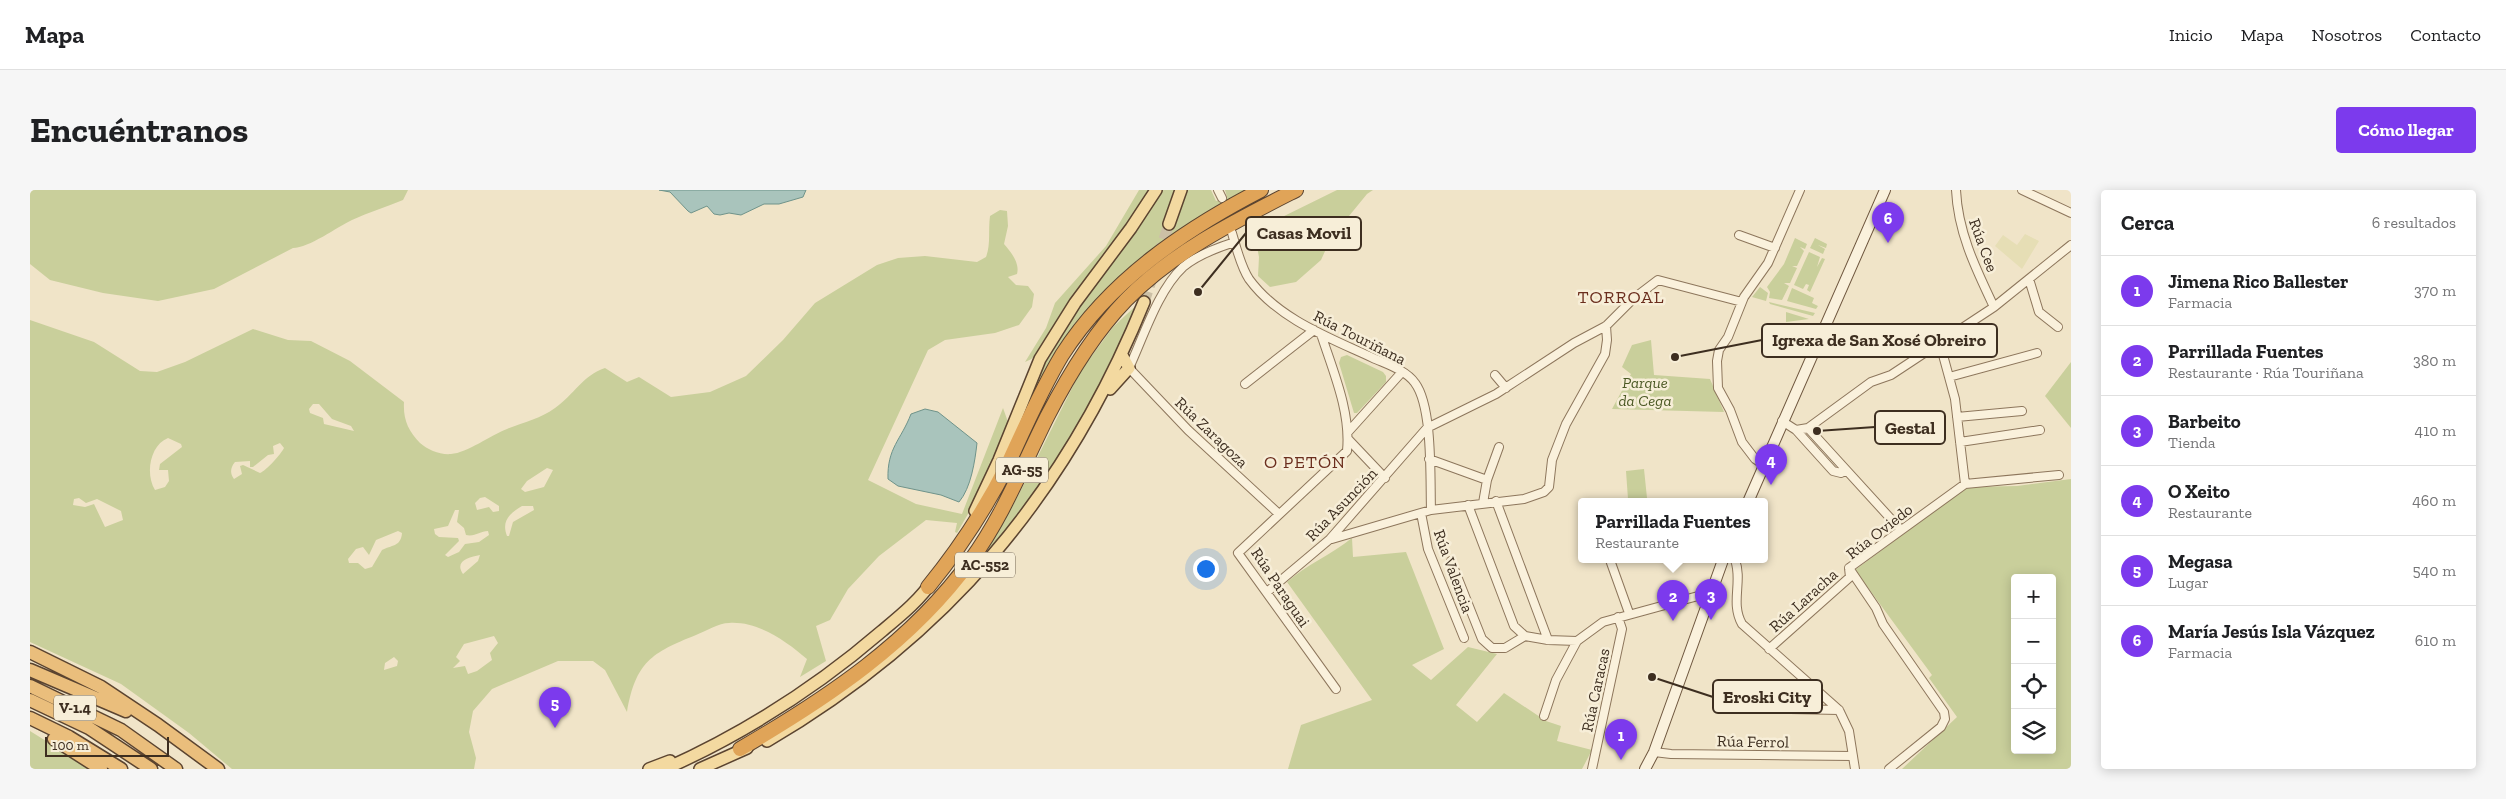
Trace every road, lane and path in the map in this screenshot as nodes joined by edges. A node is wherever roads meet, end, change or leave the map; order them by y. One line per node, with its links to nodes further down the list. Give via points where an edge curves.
1 (1156, 190): 66 (main road, AC-552, via 1047,347 986,490)
2 (1181, 190): 12 (main road)
3 (1218, 190): 10 (street)
4 (1261, 190): 66 (highway, AG-55, via 1187,232 1148,260 1112,293 1086,324 1059,362 978,519)
5 (1296, 190): 88 (highway, AG-55, via 1193,247 1126,300 1078,362 991,529 950,586 861,671 785,723)
6 (1800, 190): 17 (street)
7 (1884, 190): 37 (main road)
8 (1956, 190): 21 (street, Rúa Cee, via 1957,210 1966,246)
9 (2026, 191): 11 (street)
10 (1222, 198)
11 (2071, 213)
12 (1169, 224)
13 (1232, 233): 15 (street, Rúa Touriñana)
14 (1739, 235): 17 (street)
15 (1235, 242): 24 (street, Rúa Touriñana, via 1249,278 1276,308); 28 (street, via 1184,267 1164,293)
16 (2071, 245): 18 (street)
17 (1775, 248): 20 (street)
18 (2029, 279): 21 (street); 23 (street, via 2039,312)
19 (1144, 302): 27 (main road, AC-552)
20 (1742, 302): 22 (street, Rúa Asunción, via 1658,280); 46 (street, via 1728,338 1719,350 1716,379 1742,442 1755,459)
21 (1994, 307): 25 (street)
22 (1606, 326): 33 (street, Rúa Asunción); 53 (street, via 1605,354 1557,444 1549,487 1530,498)
23 (2058, 327)
24 (1318, 332): 29 (street, Rúa Touriñana); 32 (street); 42 (street, via 1344,412)
25 (1940, 344): 31 (street); 39 (street, via 1891,375 1871,382)
26 (2037, 353): 31 (street)
27 (1122, 355): 28 (main road); 34 (main road, AC-552)
28 (1129, 368): 34 (main road); 58 (street, Rúa Zaragoza, via 1188,430)
29 (1402, 372): 38 (street, Rúa Touriñana, via 1415,382); 42 (street, Rúa Paraguai)
30 (1495, 375): 33 (street)
31 (1949, 377): 36 (street)
32 (1245, 384)
33 (1506, 388): 38 (street, Rúa Asunción)
34 (1100, 400): 88 (main road, AC-552, via 1028,513 991,559 941,611 844,692 762,744)
35 (2022, 411): 36 (street)
36 (1957, 417): 43 (street)
37 (1782, 421): 40 (street); 46 (main road)
38 (1427, 428): 45 (street, Rúa Touriñana); 49 (street, Rúa Asunción)
39 (1808, 428): 40 (street); 47 (street)
40 (1796, 430): 47 (street, via 1833,471 1841,473)
41 (2040, 430): 43 (street)
42 (1348, 436): 49 (street); 58 (street, Rúa Paraguai, via 1347,451)
43 (1960, 442): 51 (street)
44 (1499, 447): 50 (street)
45 (1429, 459): 50 (street); 56 (street, Rúa Touriñana)
46 (1764, 464): 52 (main road)
47 (1846, 470): 59 (street)
48 (2059, 475): 51 (street)
49 (1385, 478): 60 (street, Rúa Asunción)
50 (1487, 480): 54 (street)
51 (1965, 484): 59 (street, Rúa Oviedo)
52 (1750, 498)
53 (1496, 501): 54 (street); 73 (street)
54 (1483, 503): 55 (street)
55 (1468, 505): 56 (street); 71 (street, via 1514,626)
56 (1431, 510): 57 (street)
57 (1421, 513): 60 (street); 72 (street, Rúa Valencia, via 1428,550)
58 (1279, 514): 67 (street, Rúa Paraguai, via 1238,553)
59 (1901, 530): 65 (street, Rúa Oviedo)
60 (1330, 539): 67 (street, Rúa Asunción)
61 (1451, 561): 71 (street, via 1482,639 1492,648 1505,648)
62 (1611, 563): 69 (street)
63 (1722, 563): 68 (main road)
64 (1736, 563): 75 (street, via 1738,617)
65 (1849, 568): 75 (street, Rúa Laracha, via 1850,578); 102 (street, Rúa Oviedo, via 1944,712 1941,727)
66 (928, 588): 87 (main road, AC-552, via 860,650)
67 (1267, 592): 79 (street, Rúa Paraguai)
68 (1707, 600): 69 (street, via 1698,596); 89 (main road)
69 (1629, 613): 70 (street)
70 (1618, 618): 74 (street, via 1604,622); 99 (street, Rúa Caracas, via 1622,629)
71 (1525, 636): 73 (street)
72 (1464, 638)
73 (1548, 640): 74 (street)
74 (1577, 640): 83 (street, via 1556,680)
75 (1769, 649): 82 (street)
76 (30, 652): 85 (highway, via 101,687)
77 (30, 670): 85 (highway)
78 (30, 686): 94 (highway, V-1.4, via 121,730)
79 (1336, 689)
80 (30, 700): 93 (highway, V-1.4, via 89,728)
81 (1741, 708): 82 (street)
82 (1839, 710): 90 (street, via 1849,731)
83 (1544, 716)
84 (30, 718): 92 (highway)
85 (158, 725): 95 (highway)
86 (30, 726): 91 (highway)
87 (732, 736): 96 (main road, AC-552); 97 (main road, AC-552)
88 (740, 749): 98 (main road, AC-552)
89 (1654, 752): 90 (street, Rúa Ferrol); 100 (main road)
90 (1853, 756): 101 (street)
91 (101, 769)
92 (121, 769)
93 (151, 769)
94 (176, 769)
95 (218, 769)
96 (649, 769)
97 (665, 769)
98 (700, 769)
99 (1592, 769)
100 (1645, 769)
101 (1855, 769)
102 (1889, 769)

